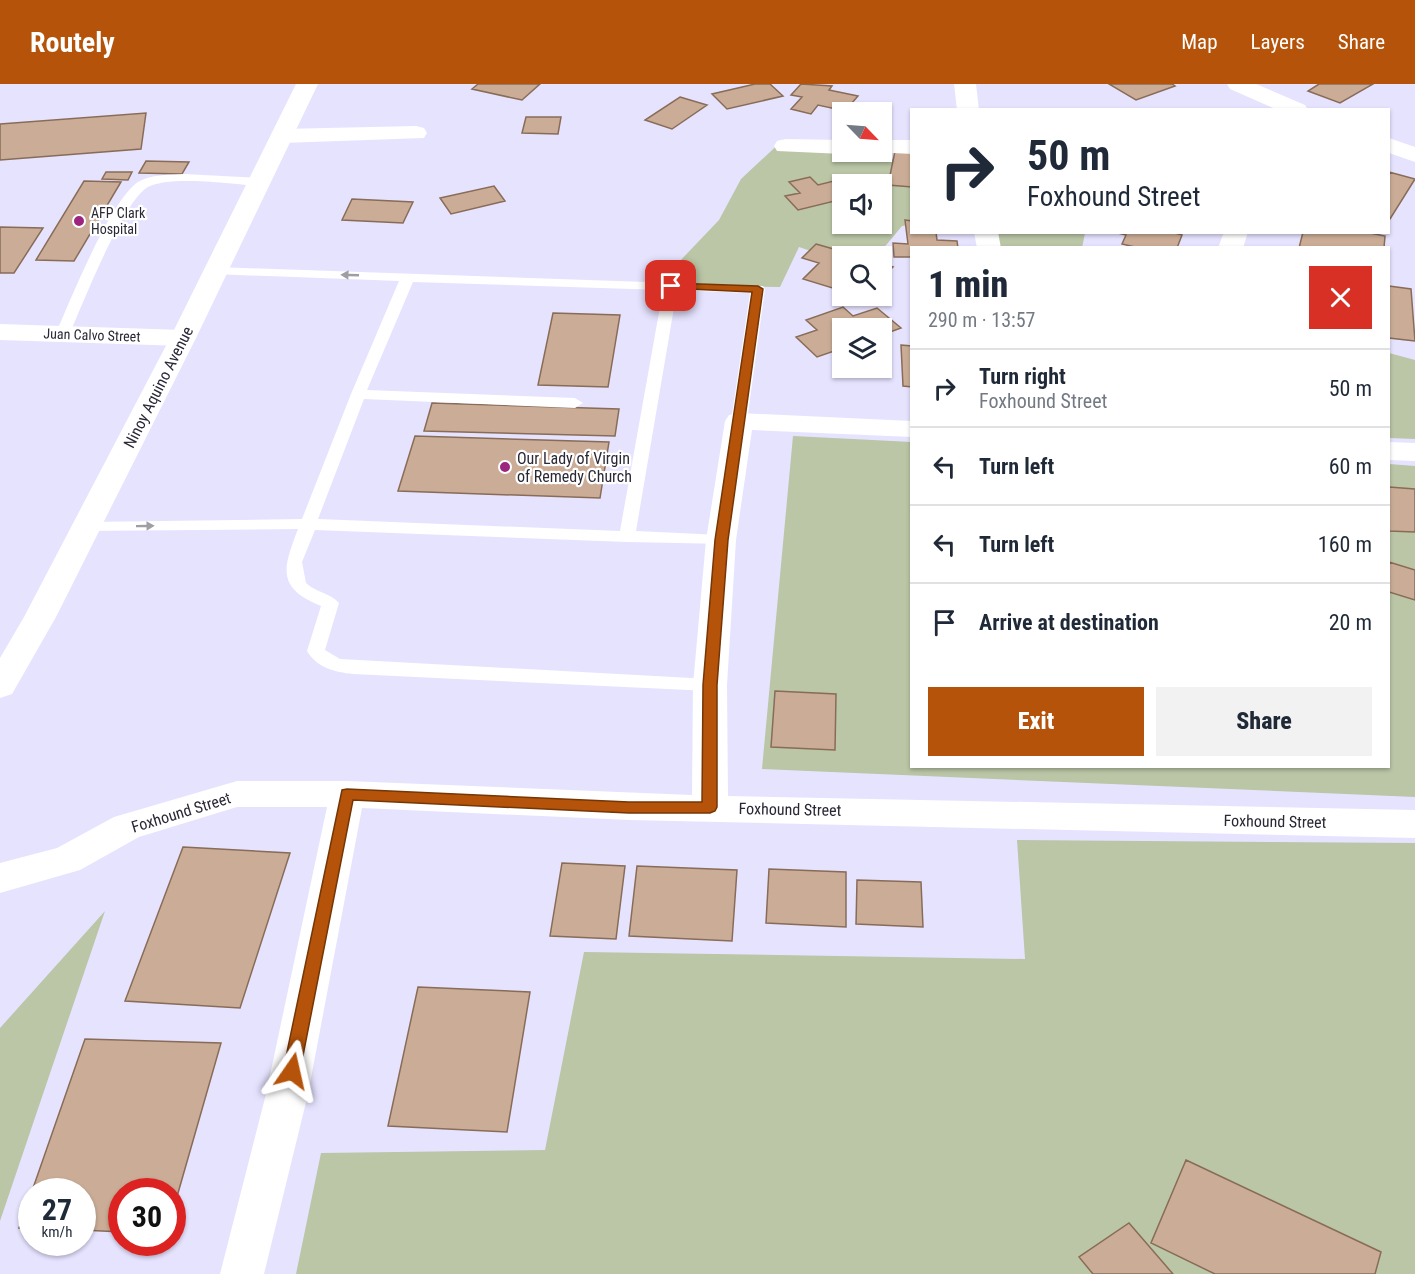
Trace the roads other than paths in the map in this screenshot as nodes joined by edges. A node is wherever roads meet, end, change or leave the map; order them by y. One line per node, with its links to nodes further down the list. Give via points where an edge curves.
1 (308, 84): 7 (street, Ninoy Aquino Avenue)
2 (965, 84): 4 (street)
3 (1238, 84): 5 (street)
4 (968, 108)
5 (1292, 108)
6 (416, 133): 7 (street)
7 (282, 136): 14 (street, Ninoy Aquino Avenue)
8 (785, 146): 10 (street)
9 (1390, 146): 13 (street)
10 (832, 147)
11 (892, 147): 12 (street)
12 (910, 147)
13 (1415, 155)
14 (259, 182): 15 (street, Ninoy Aquino Avenue); 19 (lane, via 177,178 142,185 131,195)
15 (216, 271): 16 (lane, one-way to 15); 20 (street, Ninoy Aquino Avenue)
16 (408, 277): 17 (lane); 21 (lane)
17 (671, 286): 23 (lane, via 758,289); 29 (lane)
18 (0, 332): 19 (street, Juan Calvo Street)
19 (63, 333): 20 (street, Juan Calvo Street)
20 (183, 338): 28 (street, Ninoy Aquino Avenue)
21 (357, 394): 22 (lane); 27 (lane)
22 (575, 403)
23 (740, 421): 24 (street); 30 (street)
24 (910, 429)
25 (1390, 451): 26 (street)
26 (1415, 452)
27 (308, 524): 28 (lane, one-way to 27); 29 (lane); 31 (lane, via 294,562 294,578 304,593 330,603 316,651 321,659 336,666)
28 (87, 526): 32 (street, Ninoy Aquino Avenue)
29 (627, 537): 30 (lane)
30 (722, 540): 31 (street)
31 (710, 685): 34 (street)
32 (0, 686)
33 (347, 794): 34 (street, Foxhound Street); 36 (street, Foxhound Street, via 237,794 127,828 68,860); 37 (street, via 287,1094)
34 (710, 807): 35 (street, Foxhound Street)
35 (1415, 824)
36 (0, 878)
37 (242, 1274)

